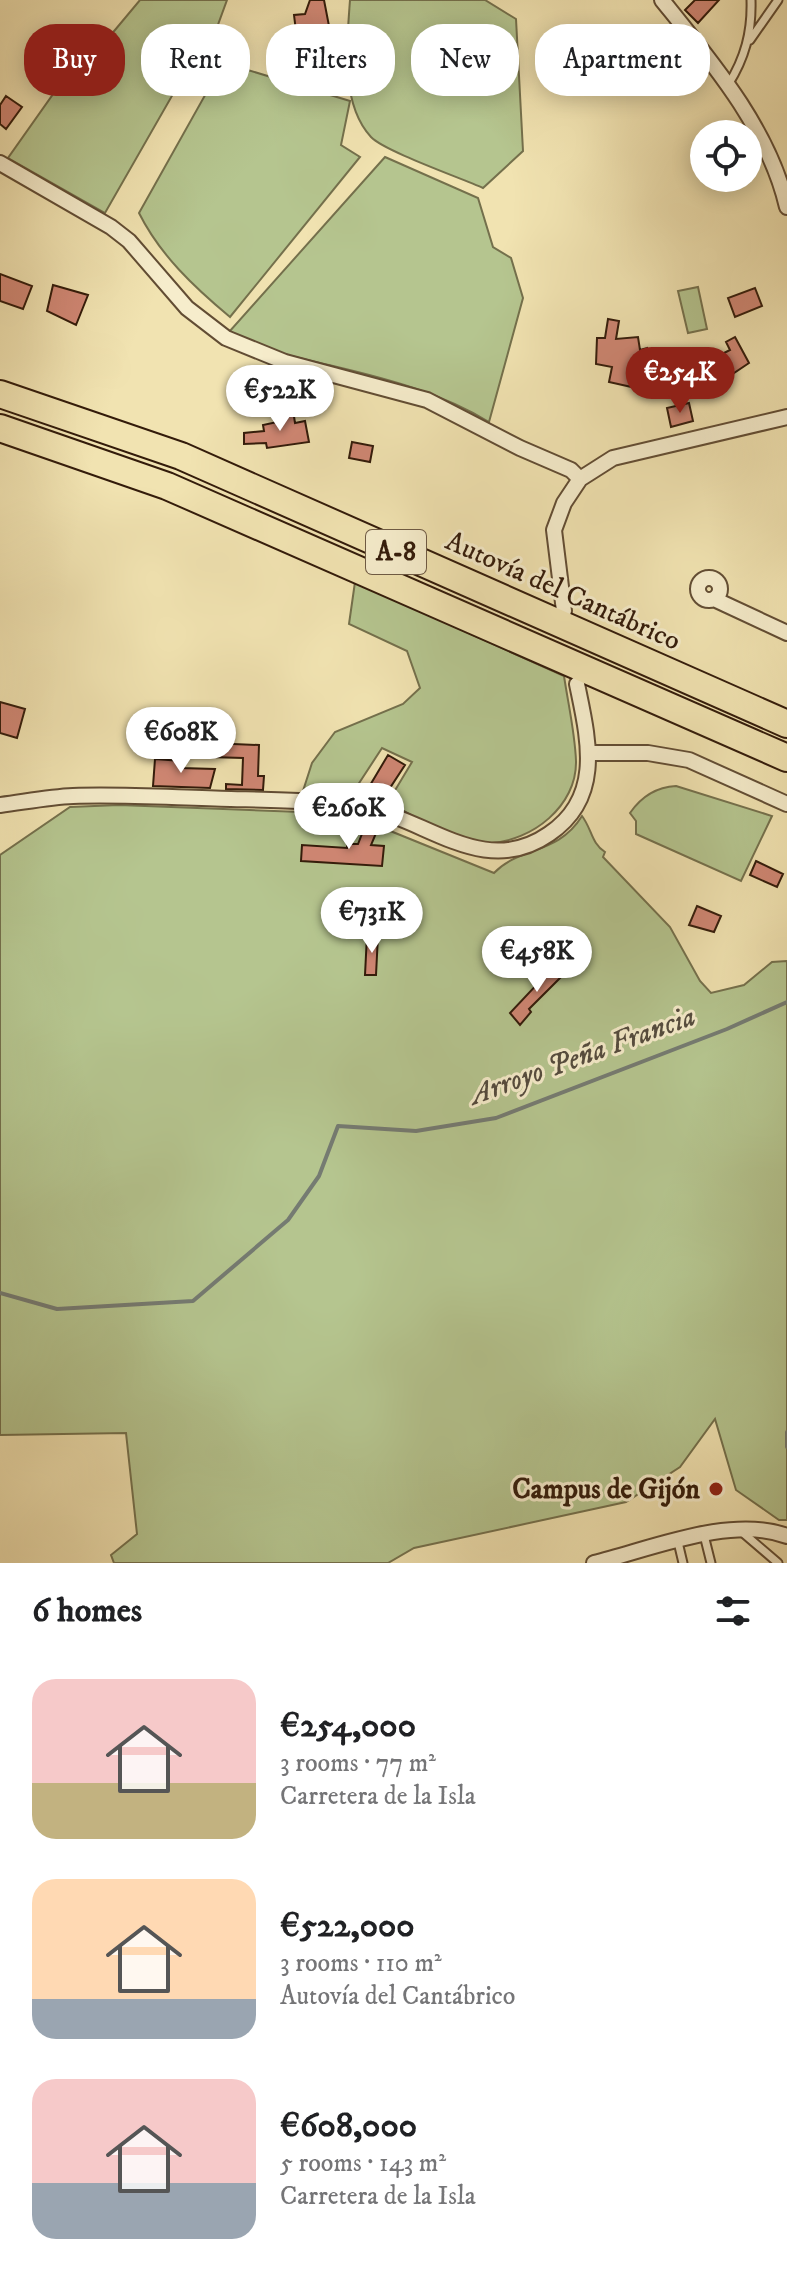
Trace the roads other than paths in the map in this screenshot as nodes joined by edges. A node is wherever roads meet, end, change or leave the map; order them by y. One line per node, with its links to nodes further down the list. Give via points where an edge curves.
1 (662, 0): 5 (street)
2 (751, 0): 4 (lane)
3 (778, 0): 4 (lane)
4 (747, 45): 5 (lane)
5 (727, 87): 7 (street, via 773,161)
6 (0, 163): 11 (street, via 111,227 187,308 226,338 285,362 427,400)
7 (787, 207)
8 (0, 394): 16 (highway, Autovía del Cantábrico / A-8, via 181,456)
9 (787, 417): 11 (street, via 613,458)
10 (0, 428): 20 (highway, A-8, via 167,486)
11 (580, 479): 13 (street, via 554,530)
12 (714, 599): 14 (street)
13 (564, 611)
14 (787, 633)
15 (577, 684): 19 (street)
16 (709, 691): 17 (highway); 18 (highway, Autovía del Cantábrico / A-8)
17 (787, 717)
18 (787, 724)
19 (591, 753): 21 (street, via 648,753 689,760); 22 (street, via 586,783 568,817 549,835 521,847 488,850 441,839 389,815 340,806 82,796)
20 (787, 758)
21 (787, 804)
22 (0, 805)
23 (737, 1528): 24 (street); 25 (street, via 765,1528); 28 (lane)
24 (704, 1535): 26 (street); 30 (lane)
25 (787, 1536)
26 (678, 1542): 27 (street); 29 (lane)
27 (602, 1562)
28 (775, 1562)
29 (683, 1563)
30 (711, 1563)

